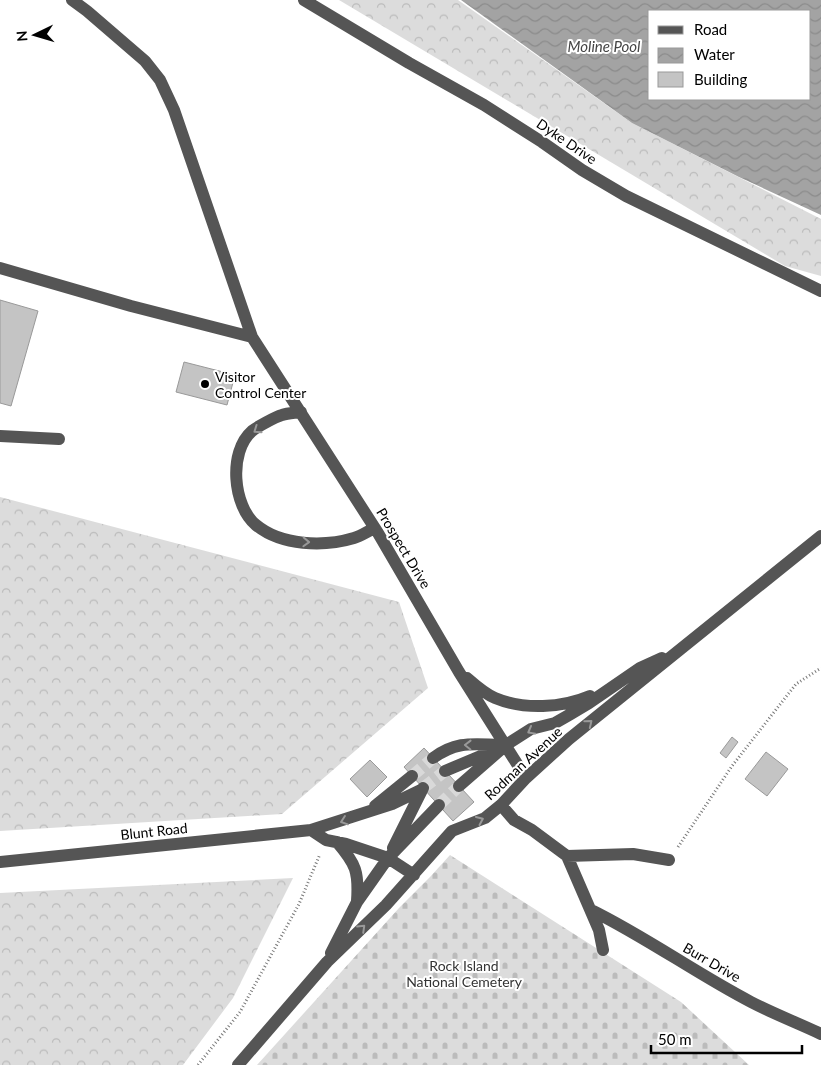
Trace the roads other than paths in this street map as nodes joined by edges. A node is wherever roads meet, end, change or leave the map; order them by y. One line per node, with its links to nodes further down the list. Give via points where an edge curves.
1 (72, 0): 5 (street, Prospect Drive, via 145,62 160,80 174,110)
2 (304, 0): 4 (street, Dyke Drive, via 484,105 626,196)
3 (0, 268): 5 (street)
4 (821, 291)
5 (252, 337): 6 (street, Prospect Drive)
6 (301, 412): 9 (street, Prospect Drive); 9 (street, one-way to 9, via 282,414 252,431 243,445 238,456 236,478 244,510 254,524 273,537 291,542 336,542 356,538)
7 (0, 436): 8 (street)
8 (59, 439)
9 (375, 528): 12 (street, Prospect Drive)
10 (821, 536): 11 (street, Rodman Avenue)
11 (680, 649): 13 (street, Rodman Avenue, via 640,668); 18 (street, Rodman Avenue, one-way to 11)
12 (459, 672): 13 (street, via 494,698 534,706 581,700); 14 (street, Prospect Drive)
13 (611, 688): 14 (street, Rodman Avenue, one-way to 14, via 555,723 531,729)
14 (506, 745): 15 (street, one-way to 15, via 459,744); 16 (street); 18 (street, Prospect Drive); 19 (street, Rodman Avenue)
15 (434, 758)
16 (445, 771)
17 (412, 776): 22 (street, Blunt Road)
18 (526, 778): 21 (street, Rodman Avenue)
19 (459, 786)
20 (439, 805): 26 (street, Rodman Avenue)
21 (501, 805): 25 (street, via 514,820); 29 (street, Rodman Avenue, one-way to 21, via 452,831 485,818)
22 (368, 812): 23 (street, Blunt Road, one-way to 23); 26 (street, Blunt Road, via 422,789)
23 (311, 830): 24 (street); 28 (street, Blunt Road)
24 (331, 841): 26 (street); 30 (street, via 351,858 357,873)
25 (567, 856): 27 (street, via 633,854); 31 (street)
26 (388, 858): 29 (street); 30 (street, Rodman Avenue)
27 (669, 860)
28 (0, 862)
29 (414, 874): 33 (street, Rodman Avenue, one-way to 29)
30 (357, 902): 33 (street, Rodman Avenue)
31 (591, 910): 32 (street); 34 (street, Burr Drive, via 752,1002)
32 (603, 950)
33 (327, 962): 35 (street, Rodman Avenue)
34 (821, 1034)
35 (238, 1065)

